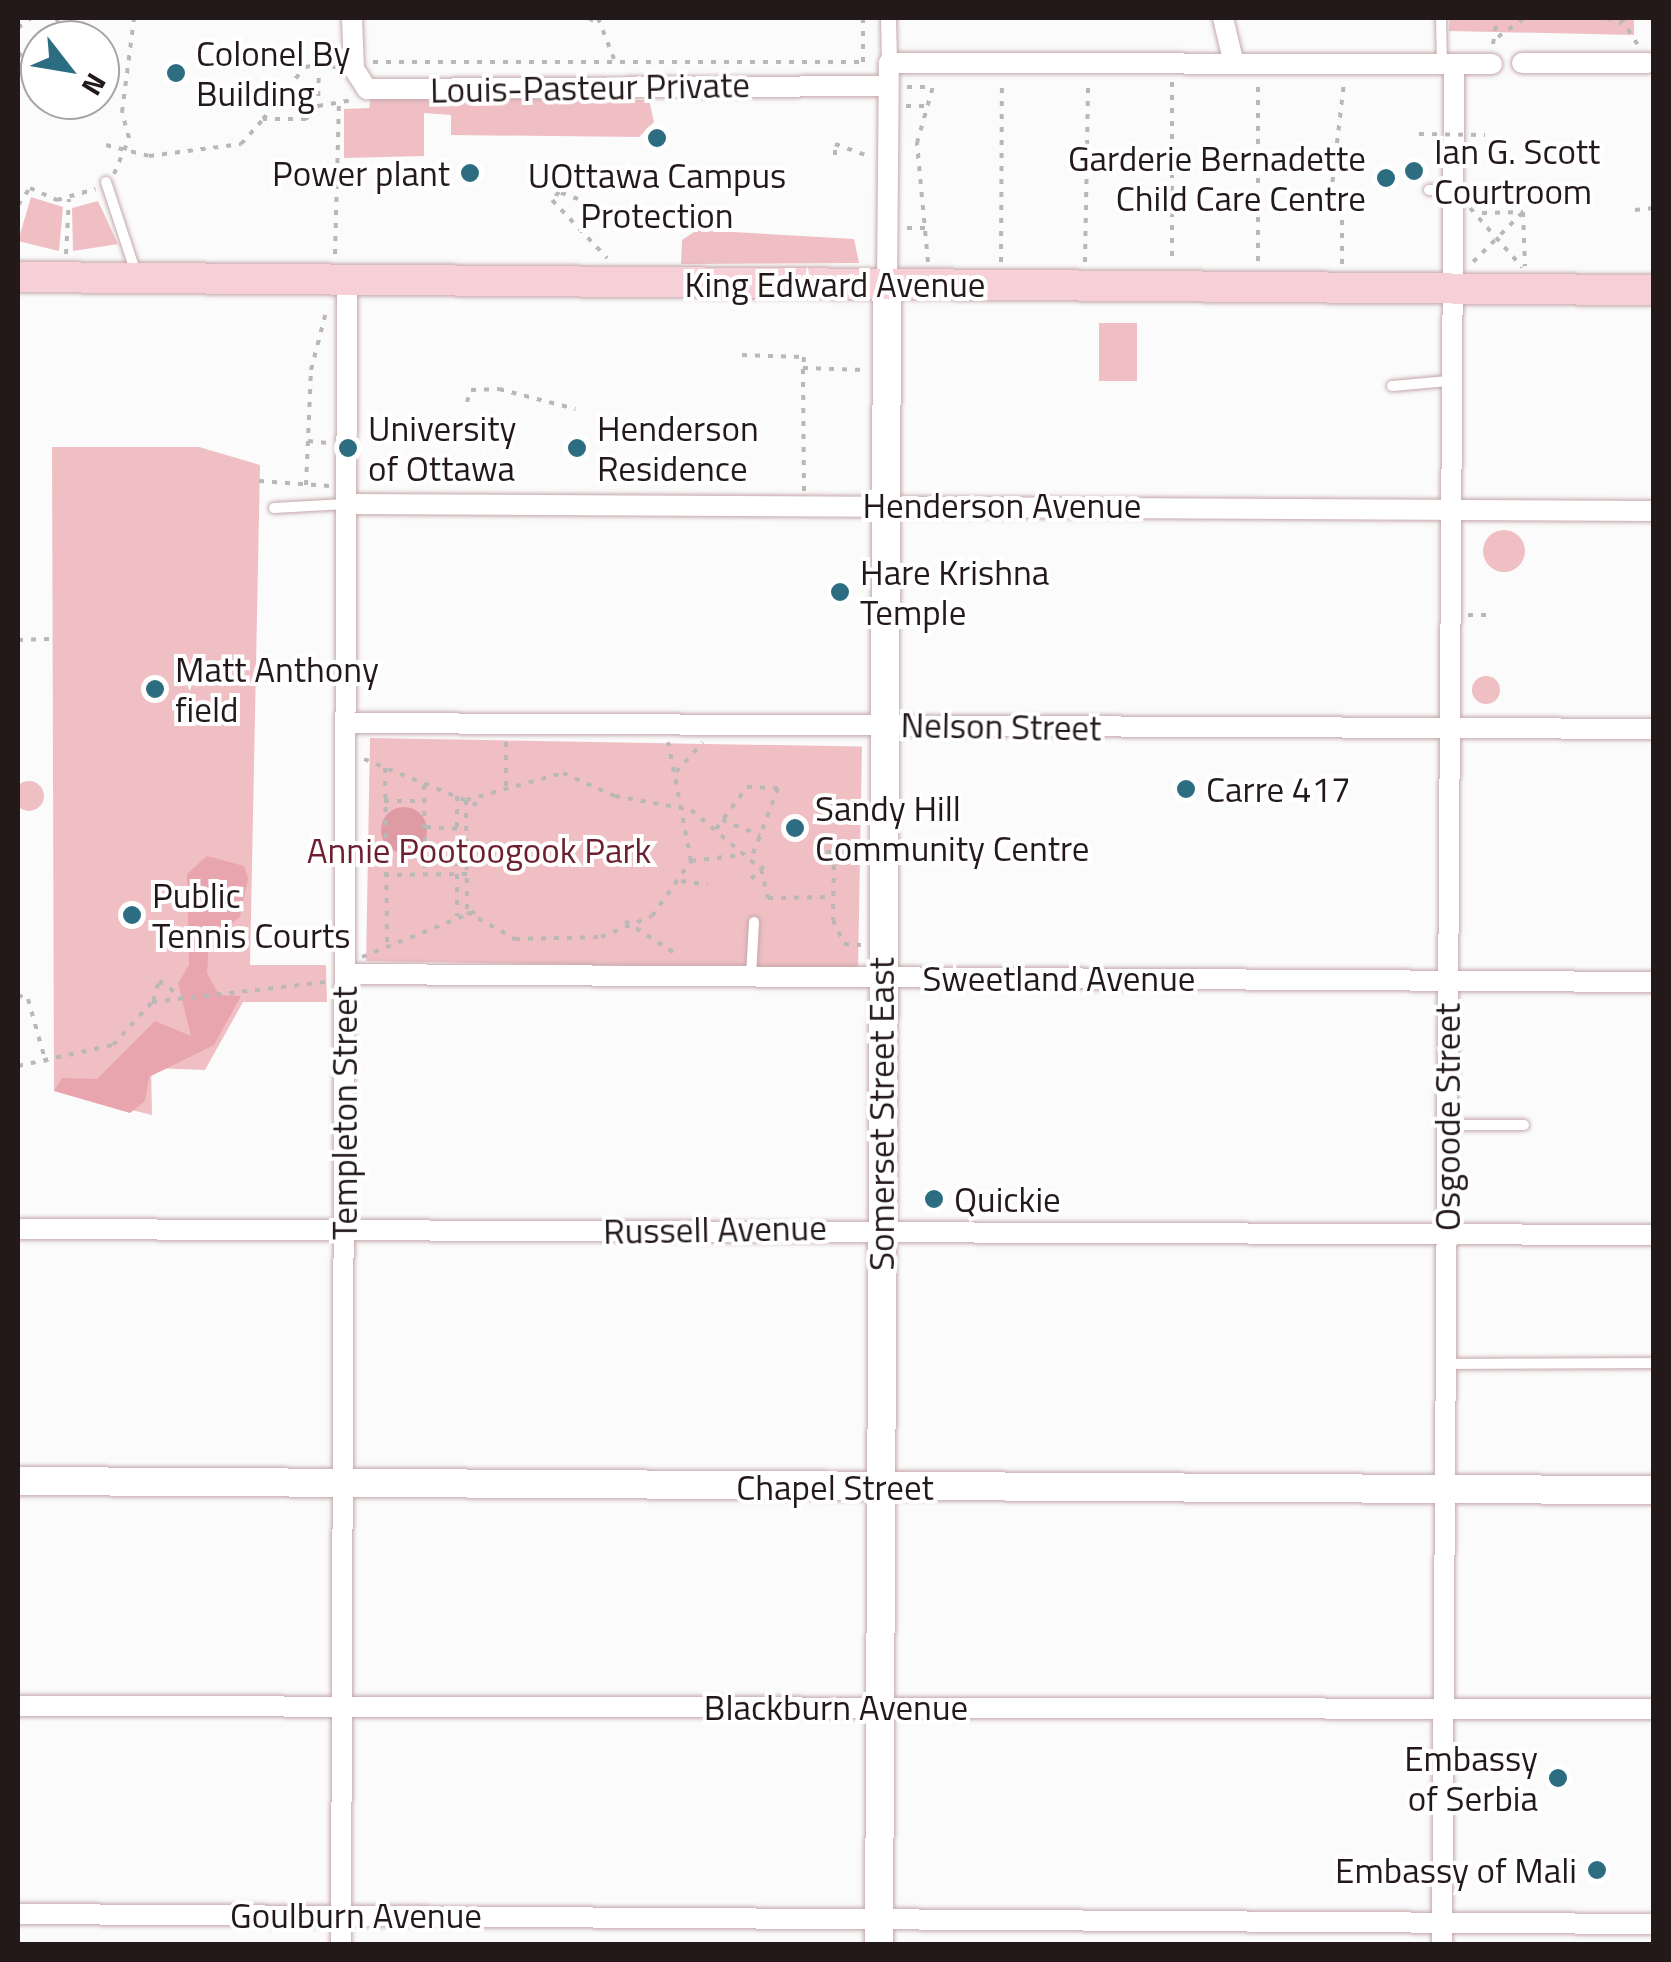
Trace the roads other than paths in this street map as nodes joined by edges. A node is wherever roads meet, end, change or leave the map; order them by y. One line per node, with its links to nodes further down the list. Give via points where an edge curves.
1 (352, 18): 11 (street, Louis-Pasteur Private, via 354,69 367,89)
2 (888, 18): 7 (street)
3 (1223, 18): 6 (street)
4 (1442, 18): 10 (lane)
5 (1493, 54): 10 (street)
6 (1233, 60): 7 (street); 10 (street)
7 (889, 63): 11 (street)
8 (1522, 63): 9 (street)
9 (1644, 63)
10 (1448, 64): 14 (street, Osgoode Street)
11 (897, 86): 19 (street, via 886,157)
12 (106, 182): 17 (lane)
13 (1429, 190): 14 (lane)
14 (1458, 199): 16 (street, Osgoode Street)
15 (18, 277): 17 (main road, King Edward Avenue)
16 (1459, 278): 19 (main road, King Edward Avenue, via 1258,288); 20 (main road, King Edward Avenue); 21 (street, Osgoode Street)
17 (137, 279): 18 (main road, King Edward Avenue)
18 (335, 283): 19 (main road, King Edward Avenue); 23 (street, Templeton Street)
19 (887, 283): 24 (street, Somerset Street East)
20 (1654, 290)
21 (1449, 382): 22 (lane); 26 (street, Osgoode Street)
22 (1392, 386)
23 (351, 504): 24 (street, Henderson Avenue); 25 (lane); 28 (street, Templeton Street)
24 (884, 506): 26 (street, Henderson Avenue); 29 (street, Somerset Street East)
25 (274, 508)
26 (1449, 509): 27 (street, Henderson Avenue); 30 (street, Osgoode Street)
27 (1654, 510)
28 (348, 723): 29 (street, Nelson Street); 33 (street, Templeton Street)
29 (882, 724): 30 (street, Nelson Street); 35 (street, Somerset Street East)
30 (1449, 726): 31 (street, Nelson Street); 36 (street, Osgoode Street)
31 (1654, 729)
32 (754, 922): 34 (lane)
33 (345, 972): 34 (street, Sweetland Avenue); 42 (street, Templeton Street)
34 (751, 976): 35 (street, Sweetland Avenue)
35 (883, 978): 36 (street, Sweetland Avenue); 40 (street, Somerset Street East)
36 (1447, 981): 37 (street, Sweetland Avenue); 38 (street, Osgoode Street)
37 (1654, 982)
38 (1447, 1125): 39 (lane); 43 (street, Osgoode Street)
39 (1524, 1125)
40 (882, 1228): 42 (street, Russell Avenue); 43 (street, Russell Avenue); 49 (street, Somerset Street East)
41 (18, 1229): 42 (street, Russell Avenue)
42 (343, 1230): 48 (street, Templeton Street)
43 (1447, 1233): 44 (street, Russell Avenue); 46 (street, Osgoode Street)
44 (1654, 1235)
45 (1654, 1363): 46 (lane)
46 (1445, 1364): 51 (street, Osgoode Street)
47 (18, 1482): 48 (street, Chapel Street)
48 (344, 1485): 49 (street, Chapel Street); 54 (street, Templeton Street)
49 (878, 1487): 51 (street, Chapel Street); 53 (street, Somerset Street East)
50 (1654, 1490): 51 (street, Chapel Street)
51 (1444, 1491): 56 (street, Osgoode Street)
52 (18, 1706): 54 (street, Blackburn Avenue)
53 (880, 1706): 54 (street, Blackburn Avenue); 56 (street, Blackburn Avenue); 60 (street, Somerset Street East)
54 (345, 1708): 58 (street, Templeton Street)
55 (1654, 1709): 56 (street, Blackburn Avenue)
56 (1446, 1710): 61 (street, Osgoode Street)
57 (18, 1914): 58 (street, Goulburn Avenue)
58 (342, 1915): 60 (street, Goulburn Avenue); 62 (street, Templeton Street)
59 (1654, 1924): 61 (street, Goulburn Avenue)
60 (879, 1932): 61 (street, Goulburn Avenue)
61 (1443, 1934)
62 (342, 1944)

